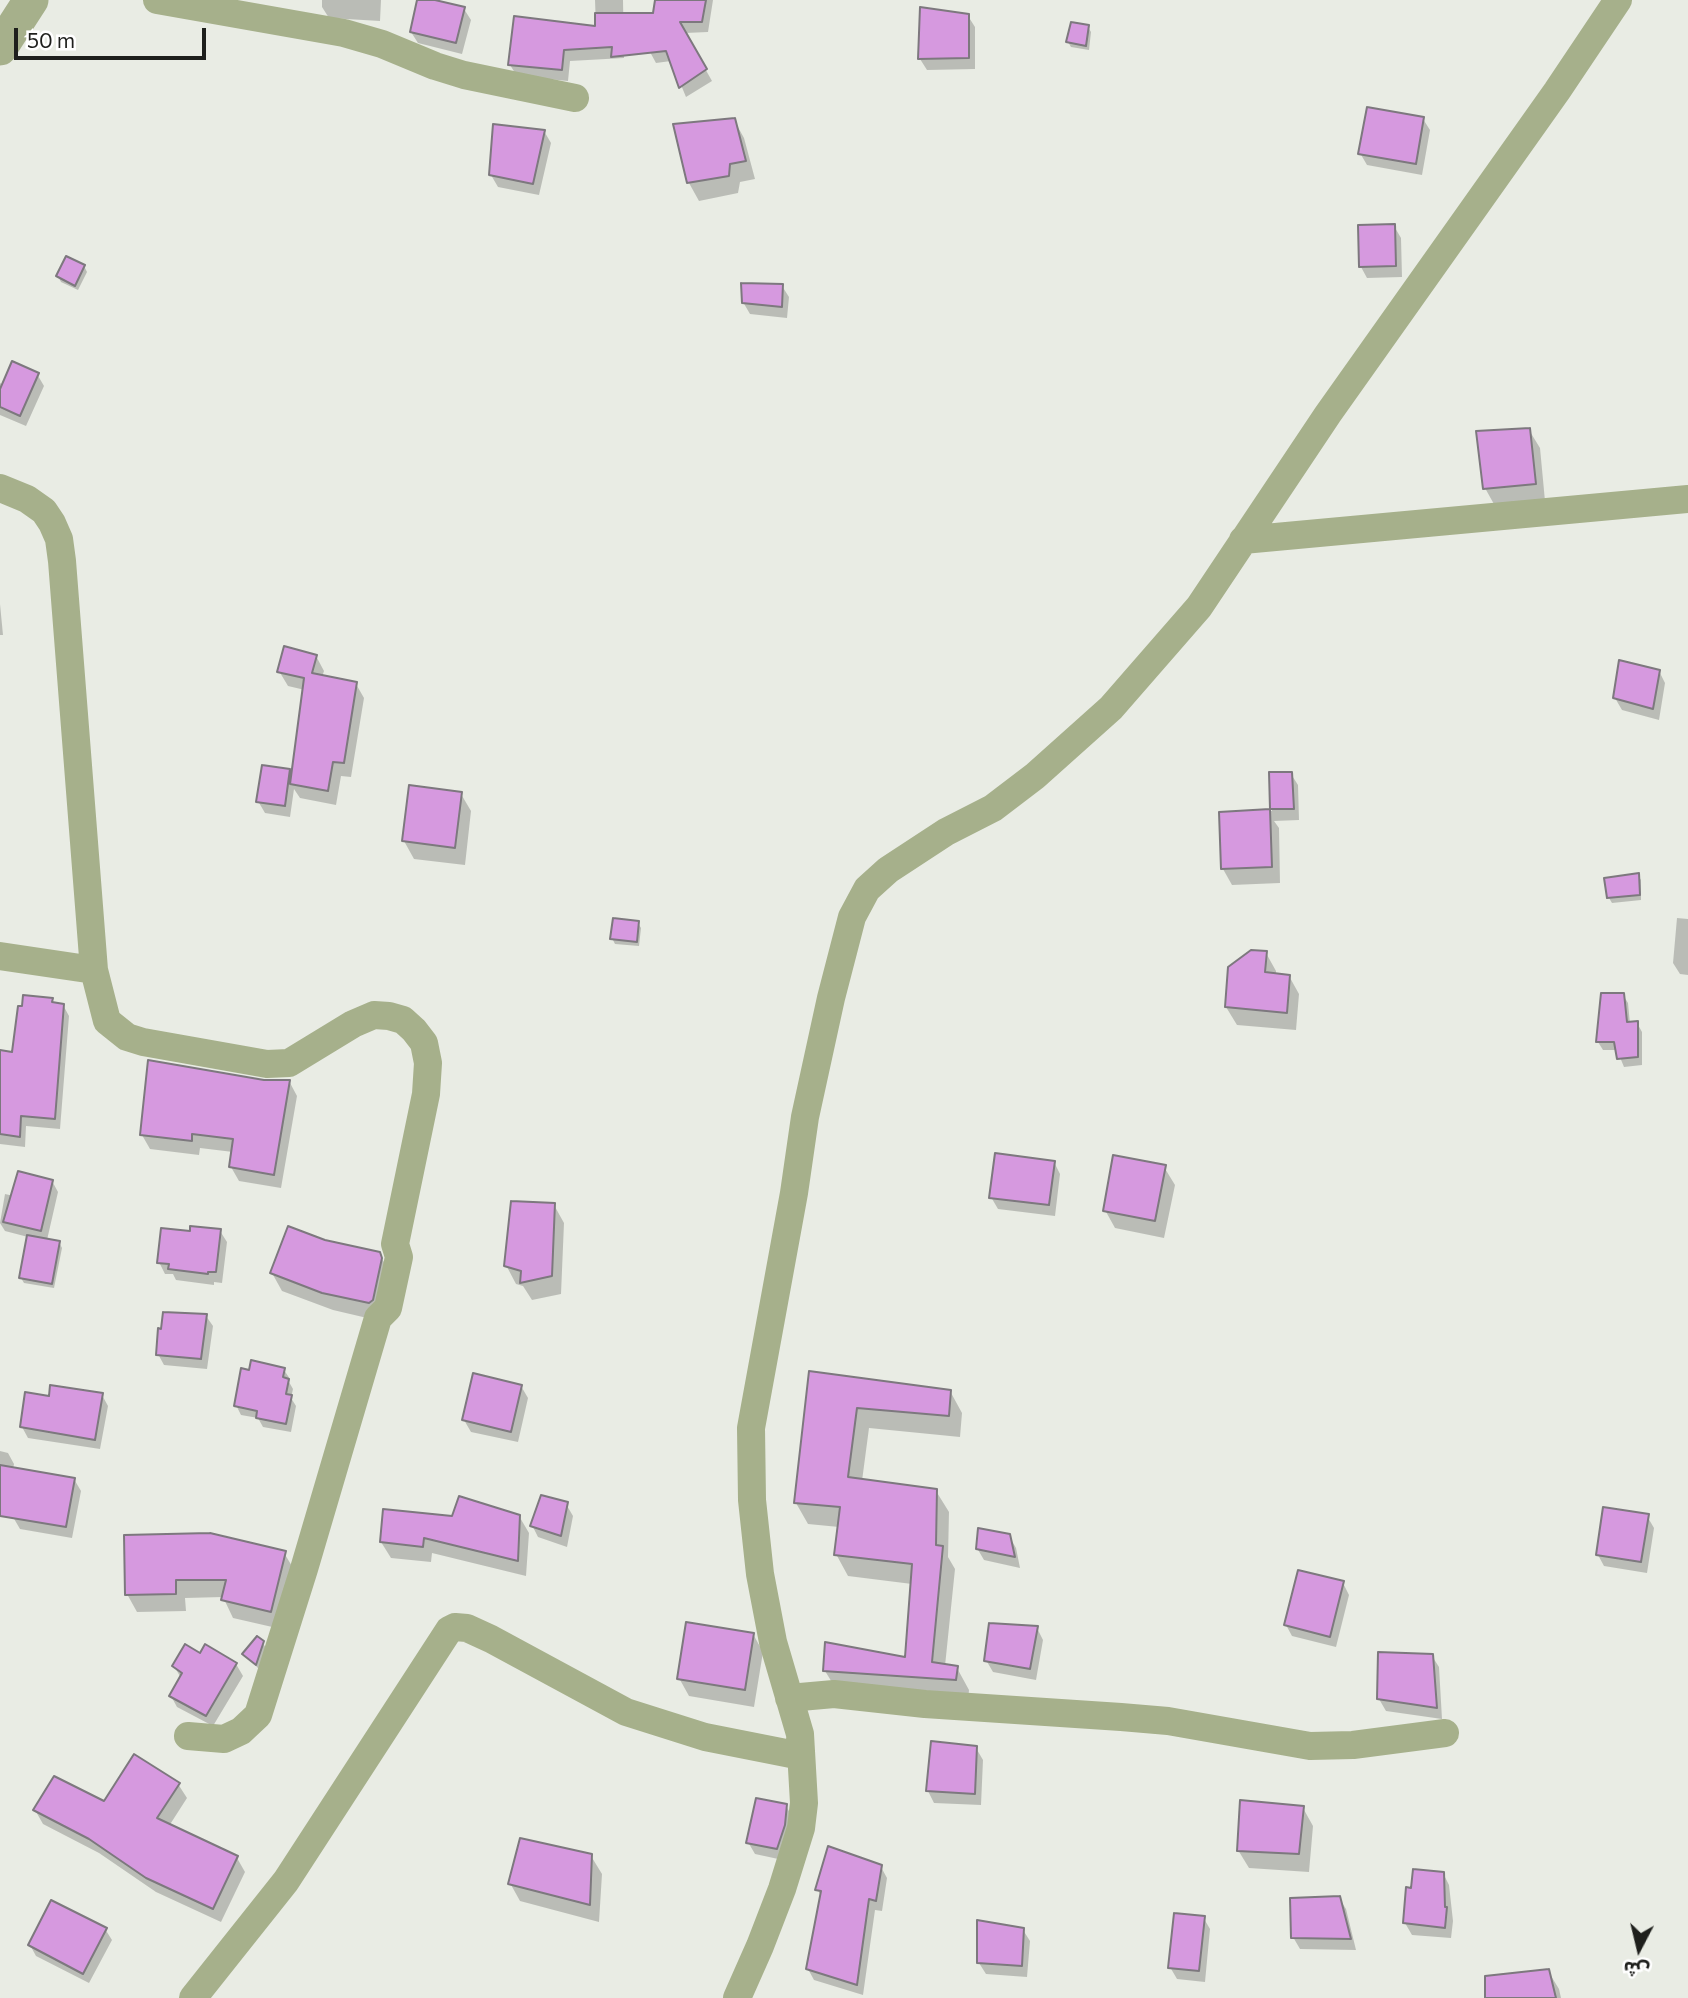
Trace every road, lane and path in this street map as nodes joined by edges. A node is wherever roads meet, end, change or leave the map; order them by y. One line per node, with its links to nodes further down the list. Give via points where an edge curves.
1 (31, 0): 4 (street)
2 (157, 0): 5 (street, via 344,33 464,75)
3 (1618, 0): 8 (street)
4 (0, 48)
5 (575, 98)
6 (0, 488): 10 (street, via 44,511 59,539)
7 (1688, 499): 8 (street)
8 (1243, 540): 11 (street, via 1199,607 1111,708 993,808 888,870 867,889 852,917 805,1117 751,1428 760,1574)
9 (0, 956): 10 (street)
10 (94, 970): 13 (street, via 107,1021 127,1037 143,1042 232,1060 289,1063 353,1024 374,1015 389,1016 414,1030 424,1044 428,1063 426,1094 394,1244 400,1257 388,1308 378,1318 258,1715 224,1739)
11 (789, 1698): 12 (street, via 834,1694 1168,1721 1310,1746); 14 (street)
12 (1445, 1733)
13 (188, 1735)
14 (801, 1756): 15 (street, via 705,1737 626,1712 491,1639 455,1627 286,1881); 16 (street, via 801,1828 769,1923)
15 (193, 1998)
16 (737, 1998)

